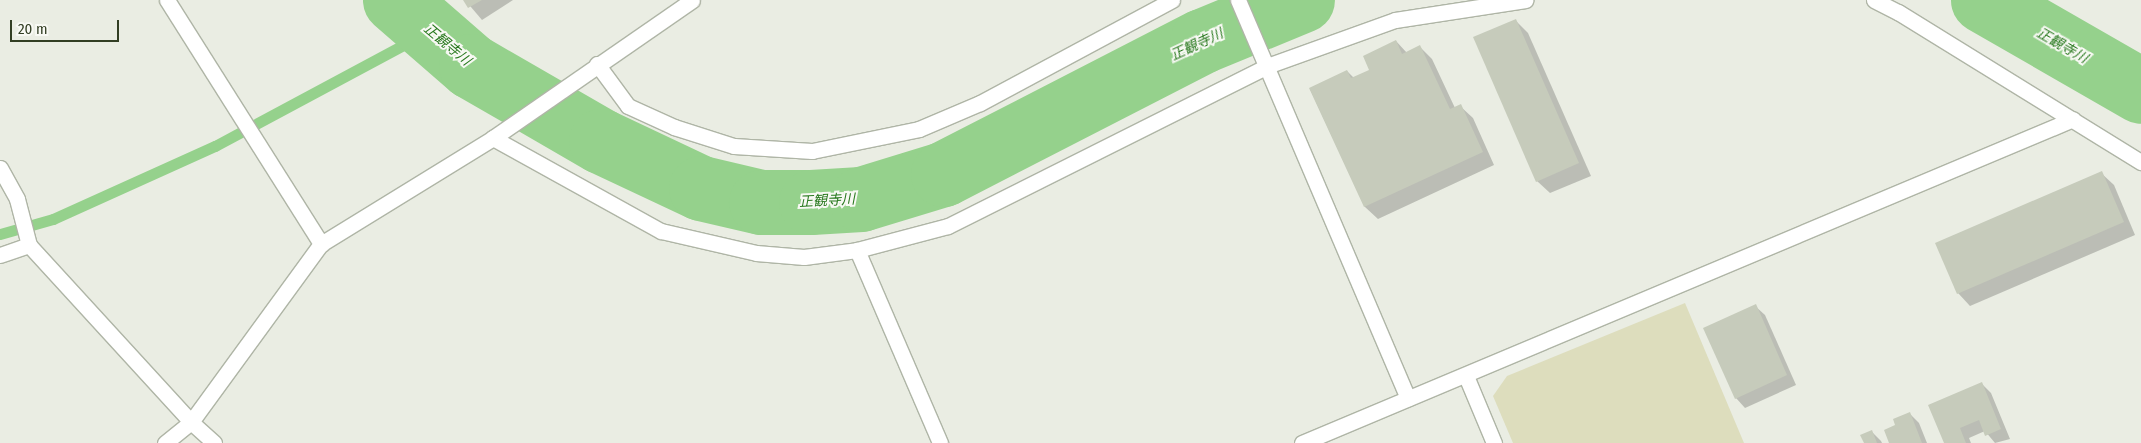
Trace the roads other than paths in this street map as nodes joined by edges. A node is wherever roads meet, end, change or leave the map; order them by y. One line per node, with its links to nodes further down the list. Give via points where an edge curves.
1 (167, 0): 14 (street)
2 (692, 0): 8 (street)
3 (1172, 0): 8 (street, via 980,103 919,129 812,151 734,146 674,127 628,106)
4 (1238, 0): 7 (street)
5 (1525, 0): 7 (street, via 1395,20)
6 (1874, 0): 9 (street)
7 (1264, 59): 15 (street, via 948,226); 18 (street)
8 (597, 64): 10 (street)
9 (2073, 118): 11 (street); 17 (street)
10 (493, 138): 14 (street); 15 (street, via 661,230 756,253 804,257)
11 (2141, 162)
12 (0, 168): 13 (street, via 18,203)
13 (29, 244): 16 (street); 19 (street)
14 (321, 244): 19 (street)
15 (857, 250): 22 (street)
16 (0, 255)
17 (1466, 376): 18 (street); 24 (street)
18 (1408, 398): 23 (street)
19 (191, 422): 20 (street); 21 (street)
20 (165, 443)
21 (214, 443)
22 (940, 443)
23 (1302, 443)
24 (1494, 443)

